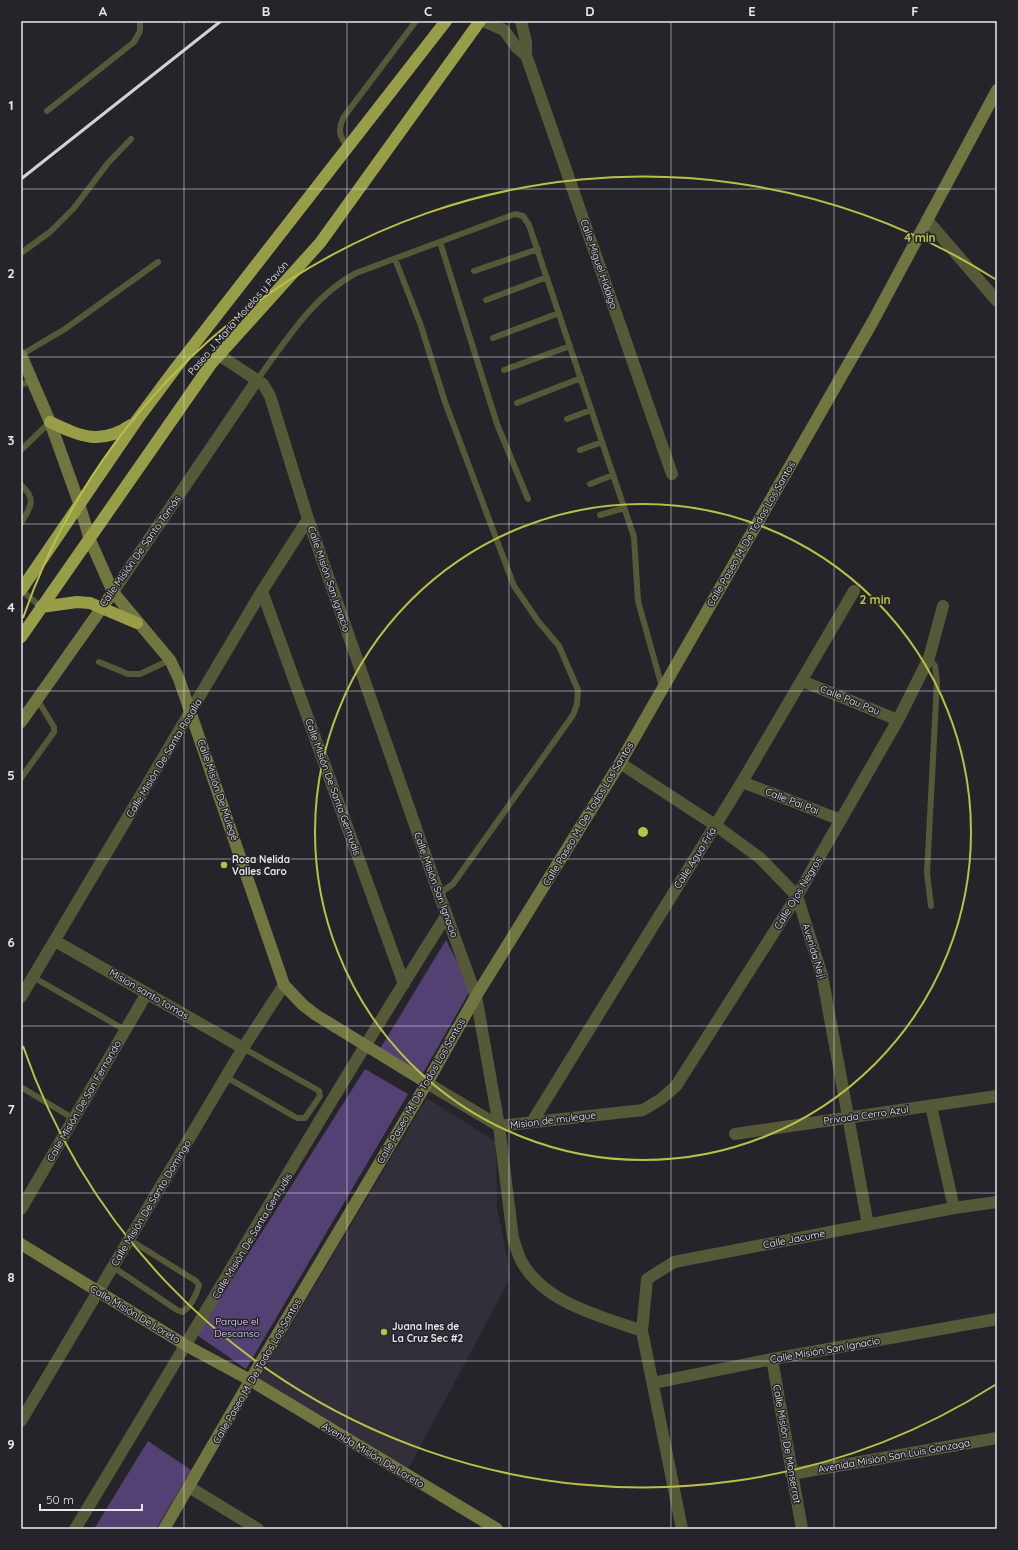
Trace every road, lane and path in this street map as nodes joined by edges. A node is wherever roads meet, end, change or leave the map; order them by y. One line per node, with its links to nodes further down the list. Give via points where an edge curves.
1 (140, 21): 8 (lane, via 140,31 134,42)
2 (416, 21): 10 (lane, via 343,118 339,129 340,136)
3 (446, 21): 10 (highway, Paseo J. María Morelos y Pavón)
4 (482, 21): 6 (street, Calle Miguel Hidalgo, via 504,30 517,48); 25 (highway, Paseo J. María Morelos y Pavón, via 320,243)
5 (521, 21): 6 (street, Calle Miguel Hidalgo)
6 (526, 55): 38 (street, Calle Miguel Hidalgo)
7 (997, 90): 11 (main road, Calle Paseo M. De Todos Los Santos)
8 (47, 111)
9 (131, 140): 14 (lane, via 50,232)
10 (348, 147): 33 (highway, Paseo J. María Morelos y Pavón)
11 (927, 220): 20 (street); 62 (main road, Calle Paseo M. De Todos Los Santos, via 869,328)
12 (440, 242): 13 (lane, via 515,214 523,216 529,225); 15 (lane); 42 (lane, via 497,424)
13 (538, 249): 17 (lane); 18 (lane)
14 (21, 253)
15 (395, 259): 28 (lane, via 356,273 325,294); 72 (lane, via 514,586 559,646 578,690 573,715 453,884)
16 (158, 262): 24 (lane, via 65,329)
17 (474, 271)
18 (547, 277): 19 (lane); 21 (lane)
19 (486, 300)
20 (997, 301)
21 (559, 313): 22 (lane); 23 (lane)
22 (493, 338)
23 (570, 346): 26 (lane); 27 (lane)
24 (21, 355): 29 (main road, Calle Misión De Mulegé)
25 (219, 355): 28 (street, Calle Misión San Ignacio); 48 (highway, Paseo J. María Morelos y Pavón, via 190,393)
26 (504, 370)
27 (581, 378): 30 (lane); 31 (lane)
28 (257, 380): 46 (street, Calle Misión San Ignacio, via 263,384 270,396); 52 (street, Calle Misión De Santo Tomás)
29 (26, 382): 34 (main road, Calle Misión De Mulegé)
30 (517, 403)
31 (591, 410): 32 (lane); 35 (lane)
32 (567, 419)
33 (137, 420): 34 (highway, via 116,434 98,438 85,437); 43 (highway, Paseo J. María Morelos y Pavón)
34 (50, 422): 36 (lane); 43 (main road, Calle Misión De Mulegé)
35 (602, 442): 37 (lane); 39 (lane)
36 (21, 450)
37 (580, 450)
38 (672, 474)
39 (613, 475): 40 (lane); 44 (lane)
40 (590, 484)
41 (21, 485): 47 (lane, via 29,492 31,499 30,509)
42 (528, 499)
43 (79, 503): 48 (main road, Calle Misión De Mulegé); 49 (highway, Paseo J. María Morelos y Pavón)
44 (624, 508): 45 (lane); 62 (lane, via 634,537 638,601)
45 (600, 515)
46 (308, 519): 50 (street, Calle Misión De Santa Rosalía); 72 (street, Calle Misión San Ignacio)
47 (21, 523)
48 (90, 540): 52 (main road, Calle Misión De Mulegé); 54 (highway, Paseo J. María Morelos y Pavón)
49 (21, 590): 54 (lane)
50 (262, 591): 64 (street, Calle Misión De Santa Rosalía); 78 (street, Calle Misión De Santa Gertrudis)
51 (854, 591): 61 (street, Calle Agua Fría)
52 (113, 592): 55 (main road, Calle Misión De Santo Tomás); 56 (main road, Calle Misión De Mulegé)
53 (943, 606): 58 (street, Calle Ojos Negros)
54 (41, 607): 55 (highway, via 77,602 90,603); 57 (highway, Paseo J. María Morelos y Pavón)
55 (101, 608): 56 (highway); 63 (main road, Calle Misión De Santo Tomás)
56 (137, 623): 59 (main road, Calle Misión De Mulegé)
57 (21, 637)
58 (929, 658): 65 (street, Calle Ojos Negros); 74 (lane, via 935,666 937,682 927,873)
59 (170, 660): 60 (lane, via 140,674 128,674); 64 (main road, Calle Misión De Mulegé)
60 (99, 662)
61 (802, 681): 65 (street, Calle Pau Pau); 69 (street, Calle Agua Fría)
62 (662, 689): 67 (main road, Calle Paseo M. De Todos Los Santos)
63 (37, 699): 66 (main road, Calle Misión De Santo Tomás); 68 (lane, via 54,727 54,732)
64 (191, 712): 76 (street, Calle Misión De Santa Rosalía); 79 (main road, Calle Misión De Mulegé)
65 (898, 720): 70 (street, Calle Ojos Negros)
66 (21, 722)
67 (620, 763): 71 (street, Avenida Neji); 81 (main road, Calle Paseo M. De Todos Los Santos)
68 (21, 778)
69 (742, 782): 70 (street, Calle Pai Pai); 71 (street, Calle Agua Fría)
70 (841, 820): 73 (street, Calle Ojos Negros)
71 (714, 825): 73 (street, Avenida Neji, via 760,858); 94 (street, Calle Agua Fría)
72 (438, 894): 75 (street, Calle Misión San Ignacio)
73 (797, 896): 91 (street, Calle Ojos Negros, via 676,1086); 92 (street, Avenida Neji, via 822,975)
74 (931, 906)
75 (446, 916): 78 (street, Calle Misión De Santa Gertrudis); 81 (street, Calle Misión San Ignacio)
76 (55, 941): 77 (street, Calle Misión De Santa Rosalía); 80 (street, Mision santo tomas)
77 (33, 977): 82 (street, Calle Misión De Santa Rosalía); 83 (lane)
78 (404, 984): 84 (street, Calle Misión De Santa Gertrudis)
79 (284, 985): 84 (main road, Calle Misión De Mulegé, via 302,1005); 85 (street, Calle Misión De Santo Domingo)
80 (147, 993): 83 (street, Calle Misión De San Fernando); 85 (street, Mision santo tomas)
81 (476, 996): 87 (main road, Calle Paseo M. De Todos Los Santos); 95 (street, Calle Misión San Ignacio)
82 (21, 997)
83 (125, 1030): 93 (street, Calle Misión De San Fernando)
84 (366, 1045): 87 (main road, Calle Misión De Mulegé); 107 (street, Calle Misión De Santa Gertrudis)
85 (243, 1048): 86 (street, Calle Misión De Santo Domingo); 86 (lane, via 319,1091 320,1096 305,1118 297,1118)
86 (226, 1077): 101 (street, Calle Misión De Santo Domingo)
87 (427, 1083): 95 (street, Mision de mulegue); 109 (main road, Calle Paseo M. De Todos Los Santos)
88 (21, 1087): 93 (lane)
89 (997, 1096): 90 (street, Privada Cerro Azul)
90 (931, 1106): 92 (street, Privada Cerro Azul); 98 (street)
91 (643, 1110): 94 (street, Mision de mulegue)
92 (849, 1118): 96 (street, Privada Cerro Azul); 100 (street, Avenida Neji)
93 (74, 1119): 99 (street, Calle Misión De San Fernando)
94 (532, 1122): 95 (street, Mision de mulegue)
95 (499, 1126): 106 (street, Calle Misión San Ignacio, via 513,1238 524,1265 543,1286 573,1306)
96 (735, 1134)
97 (997, 1202): 98 (street, Calle Jacume)
98 (954, 1208): 100 (street, Calle Jacume)
99 (21, 1209)
100 (868, 1225): 106 (street, Calle Jacume, via 674,1262 647,1279)
101 (130, 1240): 103 (street, Calle Misión De Santo Domingo); 103 (lane, via 196,1281 199,1285 198,1290 182,1312)
102 (21, 1244): 104 (main road, Calle Misión De Loreto)
103 (113, 1267): 104 (street, Calle Misión De Santo Domingo)
104 (98, 1292): 107 (main road, Calle Misión De Loreto); 111 (street, Calle Misión De Santo Domingo)
105 (997, 1319): 108 (street, Calle Misión San Ignacio)
106 (642, 1331): 110 (street)
107 (187, 1346): 109 (main road, Calle Misión De Loreto); 115 (street, Calle Misión De Santa Gertrudis)
108 (772, 1360): 110 (street, Calle Misión San Ignacio); 113 (street, Calle Misión De Monserrat)
109 (250, 1380): 114 (main road, Calle Paseo M. De Todos Los Santos); 118 (main road, Avenida Misión De Loreto)
110 (653, 1383): 119 (street)
111 (21, 1421)
112 (997, 1438): 113 (street, Avenida Misión San Luis Gonzaga)
113 (791, 1474): 120 (street, Calle Misión De Monserrat)
114 (189, 1487): 116 (main road, Calle Paseo M. De Todos Los Santos); 117 (street)
115 (74, 1529)
116 (164, 1529)
117 (258, 1529)
118 (496, 1529)
119 (682, 1529)
120 (802, 1529)

